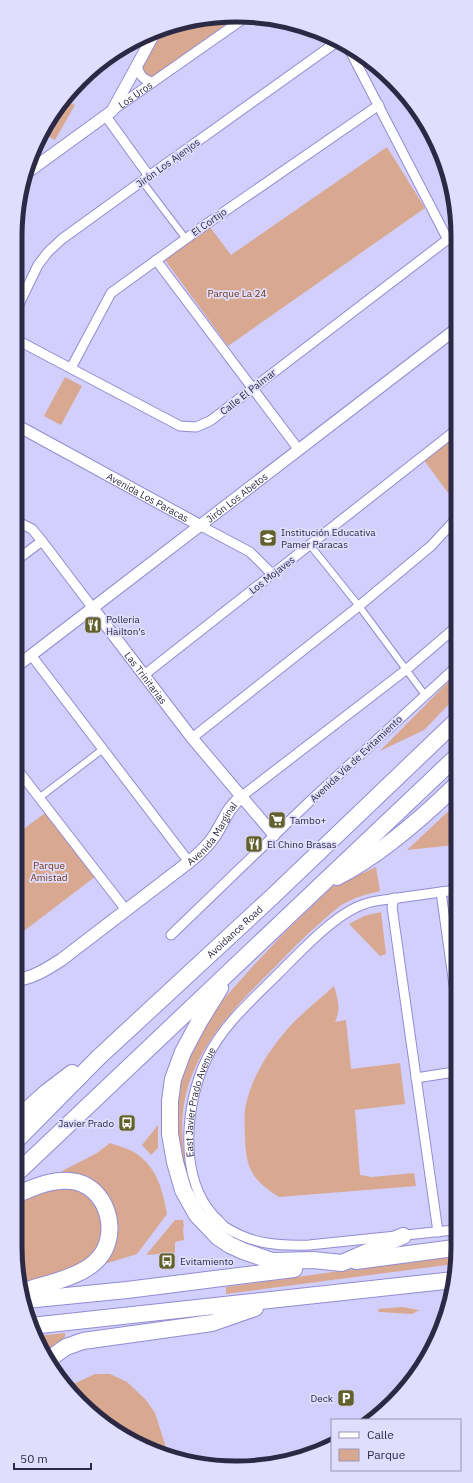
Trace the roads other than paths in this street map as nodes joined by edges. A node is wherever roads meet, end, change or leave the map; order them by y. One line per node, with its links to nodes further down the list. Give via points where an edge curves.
1 (239, 22): 6 (street, Los Uros)
2 (150, 40): 5 (street)
3 (333, 45): 10 (street, Jirón Los Ajenjos)
4 (353, 56): 7 (street)
5 (137, 65): 6 (street, via 143,78); 8 (street)
6 (153, 82): 8 (street, Los Uros)
7 (379, 105): 12 (street, El Cortijo); 13 (street)
8 (109, 113): 9 (street, Los Uros); 10 (street)
9 (33, 168)
10 (146, 178): 12 (street); 15 (street, Jirón Los Ajenjos, via 48,252 38,265)
11 (451, 238): 13 (street, Calle El Palmar)
12 (186, 239): 14 (street, El Cortijo)
13 (448, 240): 19 (street, Calle El Palmar)
14 (156, 260): 18 (street, El Cortijo, via 111,293); 19 (street)
15 (22, 298)
16 (451, 332): 22 (street, Jirón Los Abetos)
17 (22, 343): 18 (street, Calle El Palmar)
18 (71, 368): 19 (street, Calle El Palmar, via 180,426 196,427 210,421)
19 (253, 388): 22 (street)
20 (22, 428): 25 (street, Avenida Los Paracas)
21 (451, 434): 27 (street, Los Mojaves)
22 (299, 450): 25 (street, Jirón Los Abetos)
23 (22, 524): 26 (street, Las Trinitarias, via 32,529)
24 (451, 524): 30 (street, via 431,546)
25 (201, 526): 29 (street, Avenida Los Paracas, via 250,552); 31 (street, Jirón Los Abetos)
26 (42, 541): 28 (street); 31 (street, Las Trinitarias)
27 (310, 545): 29 (street, Los Mojaves); 30 (street)
28 (22, 556)
29 (272, 574): 37 (street, Los Mojaves)
30 (359, 606): 35 (street); 40 (street)
31 (92, 607): 33 (street, Jirón Los Abetos); 37 (street, Las Trinitarias)
32 (451, 631): 35 (street, Avenida Marginal)
33 (31, 655): 34 (street, Jirón Los Abetos); 41 (street)
34 (22, 662)
35 (407, 669): 38 (street); 45 (street, Avenida Marginal)
36 (451, 672): 38 (street, Avenida Vía de Evitamiento)
37 (144, 676): 40 (street, Las Trinitarias)
38 (425, 695): 47 (street, Avenida Vía de Evitamiento)
39 (451, 726): 58 (highway, Avoidance Road, via 273,896)
40 (192, 738): 45 (street, Las Trinitarias)
41 (102, 749): 46 (street); 48 (street)
42 (451, 762): 49 (highway)
43 (22, 776): 46 (street)
44 (451, 789): 49 (highway, via 381,850 356,867)
45 (242, 796): 47 (street, Las Trinitarias); 48 (main road, Avenida Marginal, via 232,805 211,841)
46 (39, 798): 53 (street)
47 (274, 835): 54 (street, Avenida Vía de Evitamiento)
48 (189, 862): 53 (main road, Avenida Marginal)
49 (319, 886): 56 (highway)
50 (451, 891): 51 (street, East Javier Prado Avenue)
51 (441, 892): 52 (street, East Javier Prado Avenue); 55 (street)
52 (394, 898): 60 (street, via 392,907); 67 (street, East Javier Prado Avenue, via 362,905 342,916 306,946 228,1025 206,1059 199,1077 190,1116 189,1141 195,1182 206,1206 224,1226 246,1237 266,1244 286,1246)
53 (126, 910): 57 (main road, Avenida Marginal, via 61,960 45,970)
54 (171, 935)
55 (451, 964)
56 (232, 968): 63 (highway); 69 (highway, via 188,1041 173,1079 170,1134 183,1190 191,1207 210,1230 243,1251 272,1261 313,1260)
57 (22, 979)
58 (99, 1056): 61 (highway, via 58,1083); 62 (highway, Avoidance Road)
59 (451, 1072): 60 (street)
60 (416, 1078): 66 (street)
61 (22, 1115)
62 (22, 1135)
63 (22, 1168)
64 (22, 1192): 71 (highway, via 50,1182 78,1182 90,1189 105,1205 109,1220 107,1245 94,1264)
65 (451, 1230): 66 (street, East Javier Prado Avenue)
66 (438, 1232): 67 (street, East Javier Prado Avenue)
67 (403, 1236): 69 (highway)
68 (451, 1248): 69 (highway)
69 (342, 1263): 72 (highway)
70 (448, 1281): 73 (highway)
71 (26, 1290)
72 (29, 1300)
73 (275, 1300): 74 (highway); 75 (highway, via 212,1323 83,1341 66,1347)
74 (37, 1325)
75 (52, 1356)

